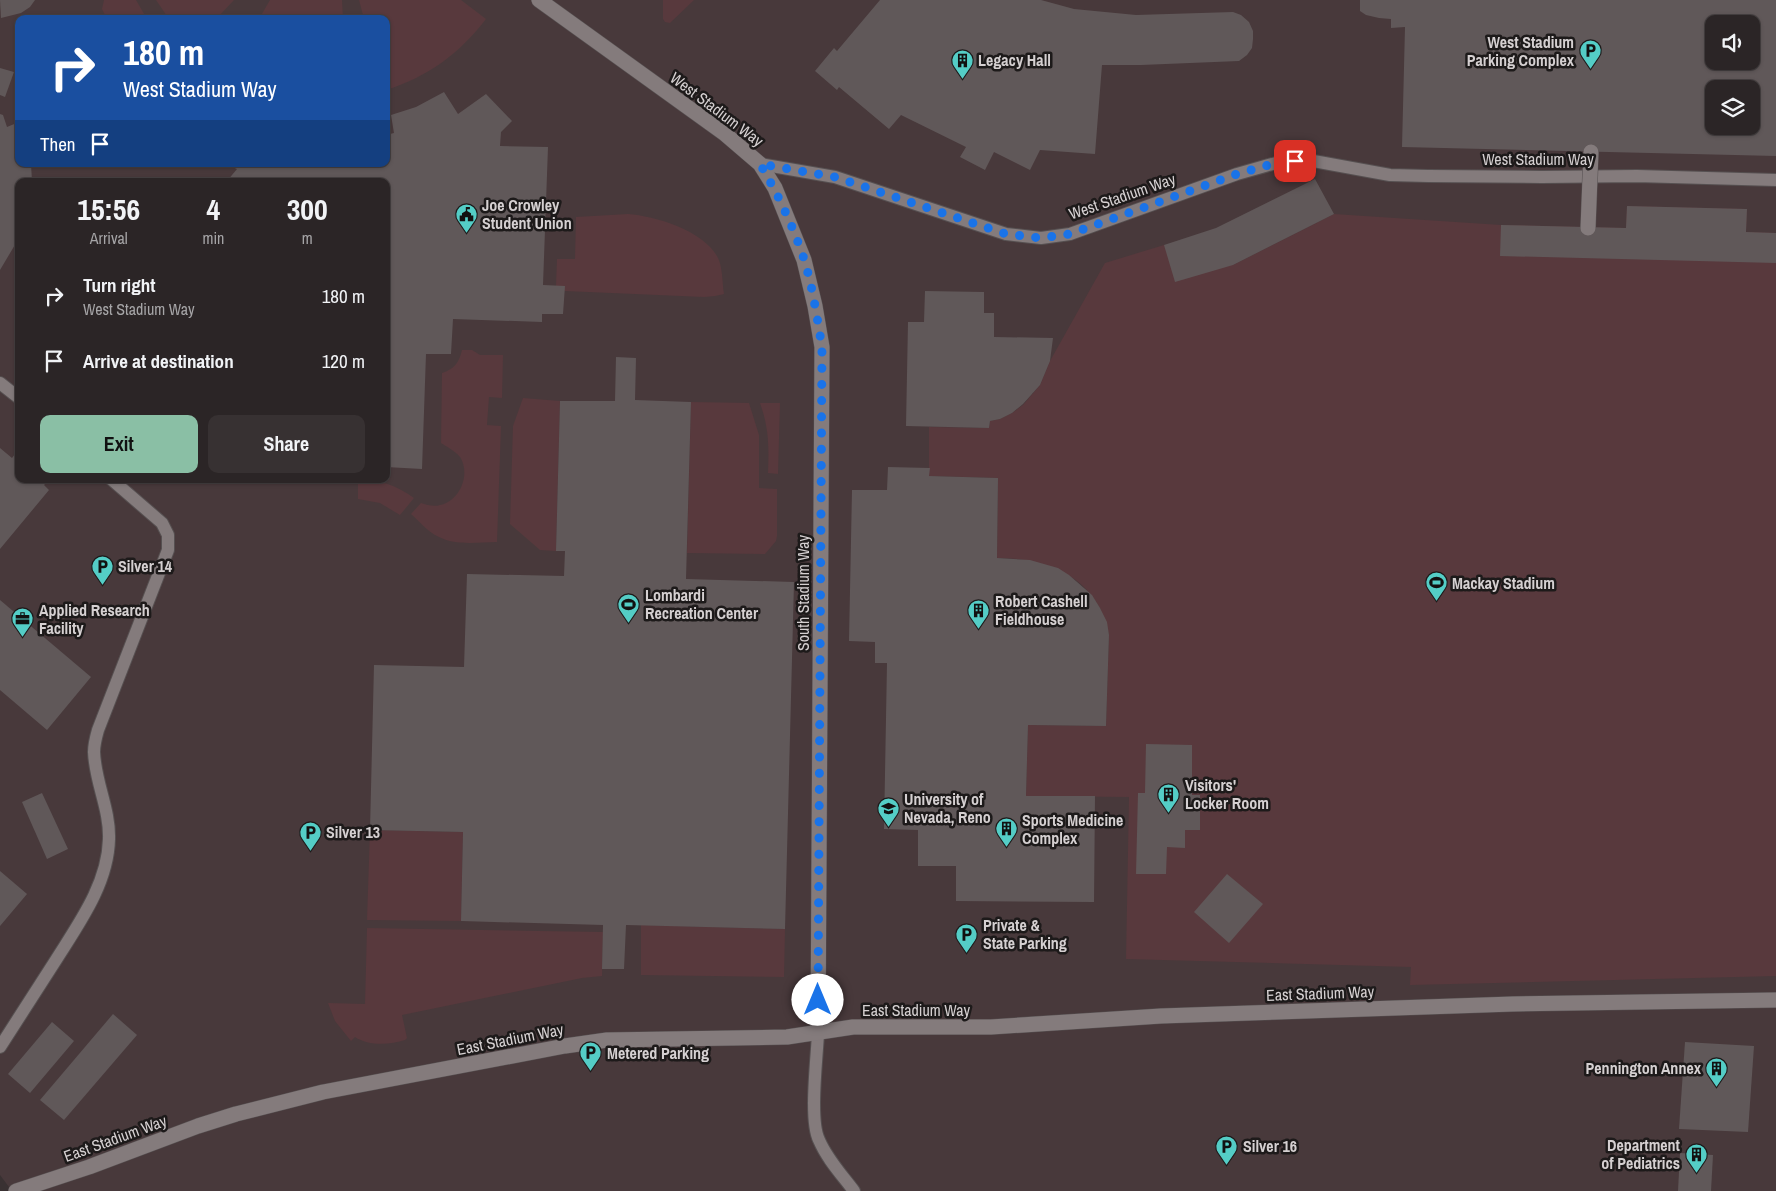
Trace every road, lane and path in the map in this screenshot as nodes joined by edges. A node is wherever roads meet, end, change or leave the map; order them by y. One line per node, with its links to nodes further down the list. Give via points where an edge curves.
1 (539, 0): 3 (street, West Stadium Way, via 724,134)
2 (1591, 152): 5 (street, bridge)
3 (760, 164): 4 (lane, West Stadium Way, via 835,177 1006,234 1041,238 1070,234 1237,174 1283,161 1308,160 1390,175); 10 (street, South Stadium Way, via 775,188 804,260 822,347)
4 (1776, 180)
5 (1588, 228)
6 (0, 383): 7 (lane)
7 (15, 395)
8 (116, 483): 11 (lane, via 162,524 168,535 168,550 98,730 94,752 110,839 105,868 81,920)
9 (1776, 1000): 10 (street, East Stadium Way, via 1513,1004 1181,1015 991,1027 853,1027)
10 (818, 1033): 12 (street, East Stadium Way, via 787,1037 607,1040 323,1092 198,1126); 13 (lane, via 814,1117 818,1139)
11 (0, 1047)
12 (16, 1191)
13 (854, 1191)

